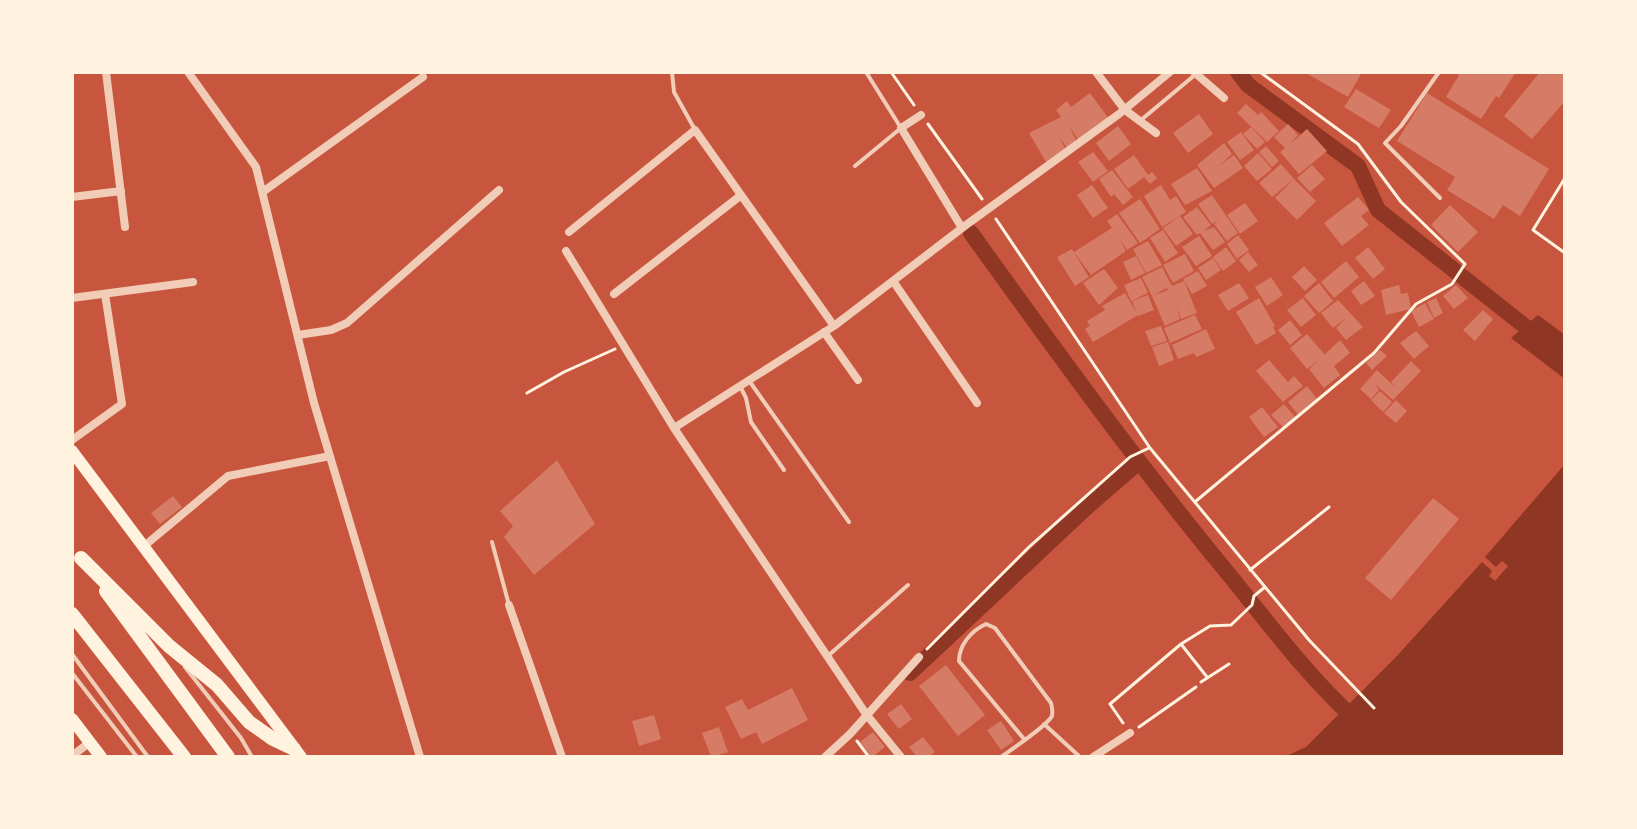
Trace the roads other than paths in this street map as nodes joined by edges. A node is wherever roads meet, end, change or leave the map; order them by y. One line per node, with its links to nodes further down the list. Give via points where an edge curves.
1 (106, 72): 19 (street)
2 (188, 72): 20 (street, via 244,148)
3 (672, 72): 15 (lane, via 674,92)
4 (866, 72): 14 (lane)
5 (1096, 72): 11 (street)
6 (1170, 72): 11 (street)
7 (1439, 72): 23 (lane, via 1385,143)
8 (1195, 73): 10 (street); 13 (lane)
9 (423, 77): 20 (street)
10 (1224, 98)
11 (1125, 110): 13 (street); 25 (street)
12 (921, 115): 14 (street)
13 (1140, 122): 16 (street)
14 (901, 128): 17 (lane); 25 (street)
15 (695, 130): 21 (street); 26 (street)
16 (1156, 133)
17 (855, 166)
18 (499, 190): 35 (street, via 347,323)
19 (121, 191): 22 (street); 24 (street)
20 (264, 191): 35 (street)
21 (740, 196): 31 (street); 33 (street)
22 (72, 197)
23 (1440, 198)
24 (125, 227)
25 (962, 228): 28 (street)
26 (569, 232)
27 (566, 251): 40 (street)
28 (893, 281): 33 (street); 39 (street)
29 (193, 282): 30 (street)
30 (105, 294): 32 (street); 41 (street, via 122,404)
31 (614, 294)
32 (72, 298)
33 (834, 326): 34 (street)
34 (824, 332): 36 (street); 37 (street)
35 (298, 335): 43 (street)
36 (749, 380): 38 (street); 45 (lane)
37 (858, 380)
38 (740, 386): 40 (street); 44 (lane, via 751,422)
39 (977, 403)
40 (674, 428): 54 (street)
41 (72, 440)
42 (72, 451): 47 (main road)
43 (330, 456): 47 (street, via 228,476); 71 (street)
44 (784, 470)
45 (849, 522)
46 (492, 542): 50 (lane)
47 (143, 547): 63 (main road)
48 (76, 552): 52 (main road); 69 (main road)
49 (908, 585): 54 (lane)
50 (509, 605): 72 (street)
51 (72, 614): 68 (main road)
52 (169, 646): 63 (main road, via 217,685 261,732); 70 (lane)
53 (72, 654): 67 (lane)
54 (827, 656): 57 (street)
55 (919, 657): 57 (street)
56 (72, 673): 66 (lane)
57 (866, 714): 73 (street); 74 (street)
58 (72, 719): 62 (main road)
59 (1044, 724): 61 (lane); 61 (lane, via 1051,719 1051,703 995,628 976,628 962,646 959,661); 76 (lane)
60 (1130, 733): 77 (street)
61 (1024, 739): 75 (lane)
62 (90, 742): 64 (street); 65 (main road)
63 (298, 753)
64 (72, 756)
65 (101, 757)
66 (137, 757)
67 (148, 757)
68 (184, 757)
69 (228, 757)
70 (252, 757)
71 (420, 757)
72 (562, 757)
73 (825, 757)
74 (901, 757)
75 (1001, 757)
76 (1080, 757)
77 (1093, 757)

